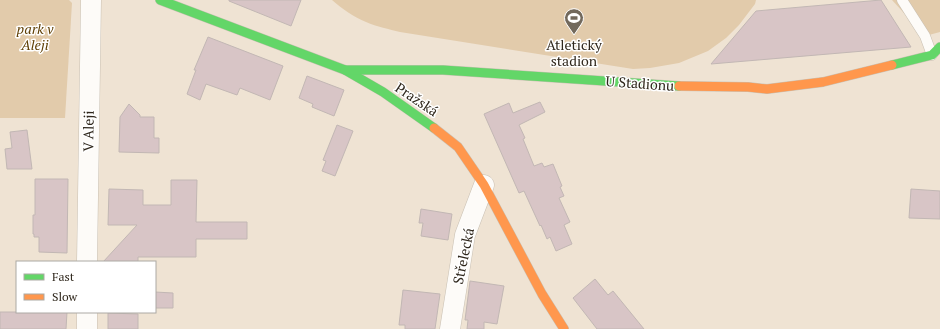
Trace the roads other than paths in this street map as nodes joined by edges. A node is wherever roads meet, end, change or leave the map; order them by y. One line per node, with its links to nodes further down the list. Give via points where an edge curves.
1 (90, 0): 8 (street, V Aleji)
2 (160, 0): 6 (street, Pražská)
3 (902, 0): 5 (lane, via 924,36)
4 (940, 47): 5 (street)
5 (932, 55): 6 (street, U Stadionu, via 823,82 767,89 681,86 443,70)
6 (345, 70): 7 (street, Pražská, via 430,124 458,147)
7 (484, 185): 11 (street, Střelecká, via 465,235); 12 (street, Pražská, via 542,294)
8 (87, 261)
9 (87, 313): 10 (street)
10 (87, 329)
11 (450, 329)
12 (564, 329)

